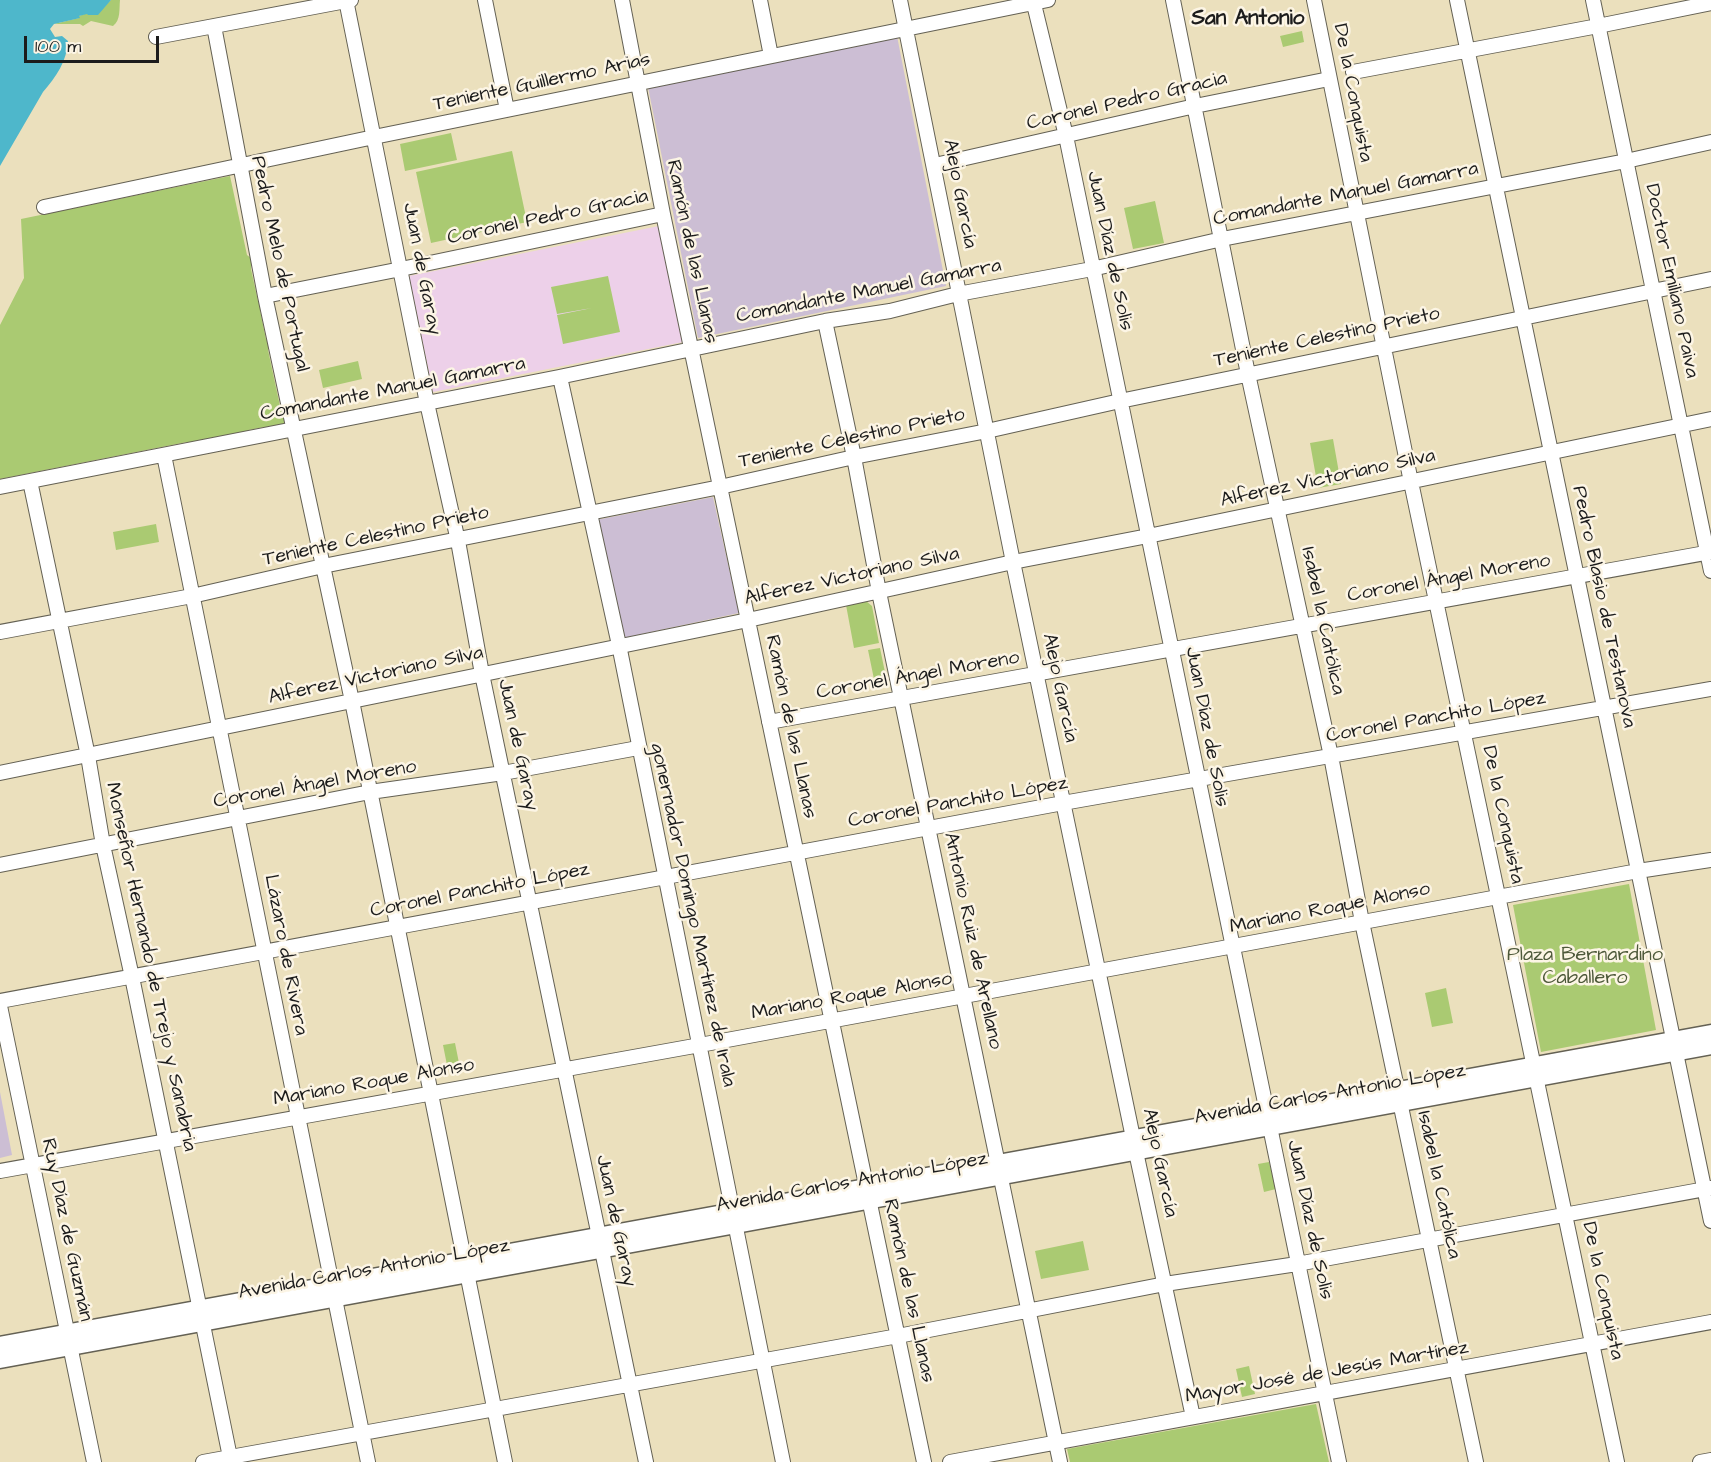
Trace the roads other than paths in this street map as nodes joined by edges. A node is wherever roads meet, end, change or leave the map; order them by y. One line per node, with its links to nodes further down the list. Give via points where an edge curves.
1 (348, 0): 13 (street); 25 (street, Juan de Garay)
2 (485, 0): 23 (street)
3 (622, 0): 21 (street, Ramón de las Llanas)
4 (760, 0): 18 (street)
5 (900, 0): 15 (street, Alejo García)
6 (1048, 0): 11 (street, Teniente Guillermo Arias)
7 (1173, 0): 22 (street, Isabel la Católica)
8 (1314, 0): 20 (street, De la Conquista)
9 (1457, 0): 17 (street, Pedro Blasio de Testanova)
10 (1593, 0): 14 (street, Doctor Emiliano Paiva)
11 (1033, 2): 15 (street, Teniente Guillermo Arias); 24 (street, Juan Díaz de Solis)
12 (1711, 3): 14 (street)
13 (214, 26): 16 (street); 28 (street, Pedro Melo de Portugal)
14 (1598, 26): 17 (street); 27 (street, Doctor Emiliano Paiva)
15 (906, 29): 18 (street, Teniente Guillermo Arias); 29 (street, Alejo García)
16 (156, 37)
17 (1468, 51): 19 (street); 30 (street, Pedro Blasio de Testanova)
18 (771, 56): 21 (street, Teniente Guillermo Arias)
19 (1353, 72)
20 (1329, 78): 22 (street, Coronel Pedro Gracia); 32 (street, De la Conquista)
21 (637, 83): 23 (street, Teniente Guillermo Arias); 33 (street, Ramón de las Llanas)
22 (1196, 106): 24 (street, Coronel Pedro Gracia); 34 (street, Isabel la Católica)
23 (507, 110): 25 (street, Teniente Guillermo Arias)
24 (1065, 136): 29 (street, Coronel Pedro Gracia); 35 (street, Juan Díaz de Solis)
25 (374, 137): 28 (street, Teniente Guillermo Arias); 36 (street, Juan de Garay)
26 (1711, 142): 27 (street, Comandante Manuel Gamarra)
27 (1626, 161): 30 (street, Comandante Manuel Gamarra); 38 (street, Doctor Emiliano Paiva)
28 (239, 165): 31 (street, Teniente Guillermo Arias); 40 (street, Pedro Melo de Portugal)
29 (935, 165): 39 (street, Alejo García)
30 (1496, 185): 32 (street, Comandante Manuel Gamarra); 41 (street, Pedro Blasio de Testanova)
31 (44, 207)
32 (1356, 213): 34 (street, Comandante Manuel Gamarra); 43 (street, De la Conquista)
33 (663, 214): 36 (street, Coronel Pedro Gracia); 44 (street, Ramón de las Llanas)
34 (1222, 239): 35 (street, Comandante Manuel Gamarra); 45 (street, Isabel la Católica)
35 (1092, 268): 39 (street, Comandante Manuel Gamarra); 47 (street, Juan Díaz de Solis)
36 (401, 269): 40 (street, Coronel Pedro Gracia); 48 (street, Juan de Garay)
37 (1711, 279): 38 (street, Teniente Celestino Prieto)
38 (1653, 291): 41 (street, Teniente Celestino Prieto); 50 (street, Doctor Emiliano Paiva)
39 (958, 294): 42 (street, Comandante Manuel Gamarra, via 890,311); 52 (street, Alejo García)
40 (265, 296): 51 (street, Pedro Melo de Portugal)
41 (1523, 317): 43 (street, Teniente Celestino Prieto); 53 (street, Pedro Blasio de Testanova)
42 (825, 321): 44 (street, Comandante Manuel Gamarra); 55 (street, Antonio Ruiz de Arellano)
43 (1384, 346): 45 (street, Teniente Celestino Prieto); 57 (street, De la Conquista)
44 (691, 348): 46 (street, Comandante Manuel Gamarra); 59 (street, Ramón de las Llanas)
45 (1248, 374): 47 (street, Teniente Celestino Prieto); 60 (street, Isabel la Católica)
46 (560, 377): 48 (street, Comandante Manuel Gamarra); 61 (street, gonernador Domingo Martínez de Irala)
47 (1120, 401): 52 (street, Teniente Celestino Prieto); 62 (street, Juan Díaz de Solis)
48 (427, 402): 51 (street, Comandante Manuel Gamarra); 63 (street, Juan de Garay)
49 (1711, 419): 50 (street, Alferez Victoriano Silva)
50 (1681, 425): 53 (street, Alferez Victoriano Silva); 64 (street, Doctor Emiliano Paiva)
51 (294, 430): 54 (street, Comandante Manuel Gamarra); 66 (street, Pedro Melo de Portugal)
52 (987, 431): 55 (street, Teniente Celestino Prieto); 65 (street, Alejo García)
53 (1551, 453): 57 (street, Alferez Victoriano Silva); 68 (street, Pedro Blasio de Testanova)
54 (164, 455): 56 (street, Comandante Manuel Gamarra); 70 (street, Lázaro de Rivera)
55 (854, 457): 59 (street, Teniente Celestino Prieto); 69 (street, Antonio Ruiz de Arellano)
56 (30, 480): 58 (street, Comandante Manuel Gamarra); 73 (street, Monseñor Hernando de Trejo y Sanabria)
57 (1412, 482): 60 (street, Alferez Victoriano Silva); 71 (street, De la Conquista)
58 (0, 487)
59 (720, 487): 61 (street, Teniente Celestino Prieto); 72 (street, Ramón de las Llanas)
60 (1278, 509): 62 (street, Alferez Victoriano Silva); 74 (street, Isabel la Católica)
61 (589, 513): 63 (street, Teniente Celestino Prieto); 76 (street, gonernador Domingo Martínez de Irala)
62 (1148, 536): 65 (street, Alferez Victoriano Silva); 77 (street, Juan Díaz de Solis)
63 (458, 541): 66 (street, Teniente Celestino Prieto); 78 (street, Juan de Garay)
64 (1709, 552): 67 (street, Doctor Emiliano Paiva); 68 (street, Coronel Ángel Moreno)
65 (1013, 562): 69 (street, Alferez Victoriano Silva); 79 (street, Alejo García)
66 (323, 566): 70 (street, Teniente Celestino Prieto); 82 (street, Pedro Melo de Portugal)
67 (1711, 571)
68 (1577, 576): 71 (street, Coronel Ángel Moreno); 83 (street, Pedro Blasio de Testanova)
69 (879, 592): 72 (street, Alferez Victoriano Silva); 81 (street, Antonio Ruiz de Arellano)
70 (192, 596): 73 (street, Teniente Celestino Prieto); 85 (street, Lázaro de Rivera)
71 (1437, 602): 74 (street, Coronel Ángel Moreno); 86 (street, De la Conquista)
72 (748, 620): 76 (street, Alferez Victoriano Silva); 84 (street, Ramón de las Llanas)
73 (59, 621): 75 (street, Teniente Celestino Prieto); 88 (street, Monseñor Hernando de Trejo y Sanabria)
74 (1303, 626): 77 (street, Coronel Ángel Moreno); 89 (street, Isabel la Católica)
75 (0, 632)
76 (619, 645): 78 (street, Alferez Victoriano Silva); 87 (street, gonernador Domingo Martínez de Irala)
77 (1171, 650): 79 (street, Coronel Ángel Moreno); 92 (street, Juan Díaz de Solis)
78 (482, 674): 82 (street, Alferez Victoriano Silva); 91 (street, Juan de Garay)
79 (1036, 674): 81 (street, Coronel Ángel Moreno); 94 (street, Alejo García)
80 (1711, 689): 83 (street, Coronel Panchito López)
81 (902, 699): 84 (street, Coronel Ángel Moreno); 96 (street, Antonio Ruiz de Arellano)
82 (352, 701): 85 (street, Alferez Victoriano Silva); 93 (street, Pedro Melo de Portugal)
83 (1604, 709): 86 (street, Coronel Panchito López); 101 (street, Pedro Blasio de Testanova)
84 (769, 722): 98 (street, Ramón de las Llanas)
85 (219, 728): 88 (street, Alferez Victoriano Silva); 95 (street, Lázaro de Rivera)
86 (1465, 733): 89 (street, Coronel Panchito López); 103 (street, De la Conquista)
87 (638, 748): 91 (street, Coronel Ángel Moreno); 102 (street, gonernador Domingo Martínez de Irala)
88 (88, 756): 90 (street, Alferez Victoriano Silva); 97 (street, Monseñor Hernando de Trejo y Sanabria)
89 (1331, 756): 92 (street, Coronel Panchito López); 105 (street, Isabel la Católica)
90 (0, 773)
91 (503, 773): 93 (street, Coronel Ángel Moreno); 104 (street, Juan de Garay)
92 (1197, 779): 94 (street, Coronel Panchito López); 107 (street, Juan Díaz de Solis)
93 (370, 792): 95 (street, Coronel Ángel Moreno); 106 (street, Pedro Melo de Portugal)
94 (1063, 803): 96 (street, Coronel Panchito López); 109 (street, Alejo García)
95 (237, 818): 97 (street, Coronel Ángel Moreno); 108 (street, Lázaro de Rivera)
96 (928, 828): 98 (street, Coronel Panchito López); 111 (street, Antonio Ruiz de Arellano)
97 (103, 845): 100 (street, Coronel Ángel Moreno); 110 (street, Monseñor Hernando de Trejo y Sanabria)
98 (796, 852): 102 (street, Coronel Panchito López); 114 (street, Ramón de las Llanas)
99 (1711, 860): 101 (street, Mariano Roque Alonso)
100 (0, 865)
101 (1638, 871): 103 (street, Mariano Roque Alonso); 118 (street, Pedro Blasio de Testanova)
102 (664, 876): 104 (street, Coronel Panchito López); 116 (street, gonernador Domingo Martínez de Irala)
103 (1499, 897): 105 (street, Mariano Roque Alonso); 120 (street, De la Conquista)
104 (530, 902): 106 (street, Coronel Panchito López); 119 (street, Juan de Garay)
105 (1362, 922): 107 (street, Mariano Roque Alonso); 122 (street, Isabel la Católica)
106 (397, 927): 108 (street, Coronel Panchito López); 121 (street, Pedro Melo de Portugal)
107 (1232, 947): 109 (street, Mariano Roque Alonso); 124 (street, Juan Díaz de Solis)
108 (264, 952): 110 (street, Coronel Panchito López); 123 (street, Lázaro de Rivera)
109 (1098, 972): 111 (street, Mariano Roque Alonso); 126 (street, Alejo García)
110 (132, 977): 112 (street, Coronel Panchito López); 125 (street, Monseñor Hernando de Trejo y Sanabria)
111 (963, 996): 114 (street, Mariano Roque Alonso); 128 (street, Antonio Ruiz de Arellano)
112 (0, 1001)
113 (0, 1006): 127 (street, Ruy Díaz de Guzmán)
114 (831, 1021): 116 (street, Mariano Roque Alonso); 131 (street, Ramón de las Llanas)
115 (1711, 1033): 118 (main road, Avenida Carlos Antonio López)
116 (700, 1045): 119 (street, Mariano Roque Alonso); 133 (street, gonernador Domingo Martínez de Irala)
117 (1711, 1046): 118 (main road, Avenida Carlos Antonio López)
118 (1675, 1047): 120 (main road, Avenida Carlos Antonio López); 130 (street, Pedro Blasio de Testanova)
119 (565, 1069): 121 (street, Mariano Roque Alonso); 136 (street, Juan de Garay)
120 (1536, 1072): 122 (main road, Avenida Carlos Antonio López); 132 (street, De la Conquista)
121 (431, 1092): 123 (street, Mariano Roque Alonso); 138 (street, Pedro Melo de Portugal)
122 (1400, 1098): 124 (main road, Avenida Carlos Antonio López); 135 (street, Isabel la Católica)
123 (297, 1117): 125 (street, Mariano Roque Alonso); 140 (street, Lázaro de Rivera)
124 (1268, 1122): 126 (main road, Avenida Carlos Antonio López); 137 (street, Juan Díaz de Solis)
125 (165, 1141): 127 (street, Mariano Roque Alonso); 142 (street, Monseñor Hernando de Trejo y Sanabria)
126 (1134, 1146): 128 (main road, Avenida Carlos Antonio López); 139 (street, Alejo García)
127 (33, 1165): 129 (street, Mariano Roque Alonso); 145 (street, Ruy Díaz de Guzmán)
128 (999, 1170): 131 (main road, Avenida Carlos Antonio López); 141 (street, Antonio Ruiz de Arellano)
129 (0, 1171)
130 (1708, 1189): 132 (street); 134 (street, Pedro Blasio de Testanova)
131 (867, 1195): 133 (main road, Avenida Carlos Antonio López); 144 (street, Ramón de las Llanas)
132 (1566, 1214): 135 (street); 146 (street, De la Conquista)
133 (733, 1218): 136 (main road, Avenida Carlos Antonio López); 149 (street, gonernador Domingo Martínez de Irala)
134 (1711, 1221)
135 (1429, 1240): 137 (street); 150 (street, Isabel la Católica)
136 (600, 1243): 138 (main road, Avenida Carlos Antonio López); 151 (street, Juan de Garay)
137 (1297, 1264): 139 (street); 152 (street, Juan Díaz de Solis)
138 (466, 1268): 140 (main road, Avenida Carlos Antonio López); 153 (street, Pedro Melo de Portugal)
139 (1165, 1284): 141 (street); 154 (street, Alejo García)
140 (333, 1292): 142 (main road, Avenida Carlos Antonio López); 155 (street, Lázaro de Rivera)
141 (1029, 1309): 144 (street); 156 (street, Antonio Ruiz de Arellano)
142 (201, 1316): 145 (main road, Avenida Carlos Antonio López); 157 (street, Monseñor Hernando de Trejo y Sanabria)
143 (1711, 1322): 146 (street, Mayor José de Jesús Martínez)
144 (898, 1336): 149 (street); 165 (street, Ramón de las Llanas)
145 (68, 1340): 147 (main road, Avenida Carlos Antonio López); 148 (main road, Avenida Carlos Antonio López); 159 (street, Ruy Díaz de Guzmán)
146 (1593, 1343): 150 (street, Mayor José de Jesús Martínez); 170 (street, De la Conquista)
147 (0, 1345)
148 (0, 1360)
149 (763, 1360): 151 (street); 164 (street, gonernador Domingo Martínez de Irala)
150 (1456, 1369): 152 (street, Mayor José de Jesús Martínez); 169 (street, Isabel la Católica)
151 (630, 1385): 153 (street); 163 (street, Juan de Garay)
152 (1325, 1393): 154 (street, Mayor José de Jesús Martínez); 168 (street, Juan Díaz de Solis)
153 (495, 1409): 155 (street); 162 (street, Pedro Melo de Portugal)
154 (1193, 1417): 156 (street, Mayor José de Jesús Martínez)
155 (362, 1433): 157 (street); 161 (street, Lázaro de Rivera)
156 (1056, 1443): 166 (street, Mayor José de Jesús Martínez); 167 (street, Antonio Ruiz de Arellano)
157 (230, 1460): 160 (street)
158 (1711, 1460): 171 (street)
159 (94, 1462)
160 (203, 1462)
161 (368, 1462)
162 (506, 1462)
163 (646, 1462)
164 (783, 1462)
165 (924, 1462)
166 (950, 1462)
167 (1060, 1462)
168 (1339, 1462)
169 (1476, 1462)
170 (1617, 1462)
171 (1700, 1462)

